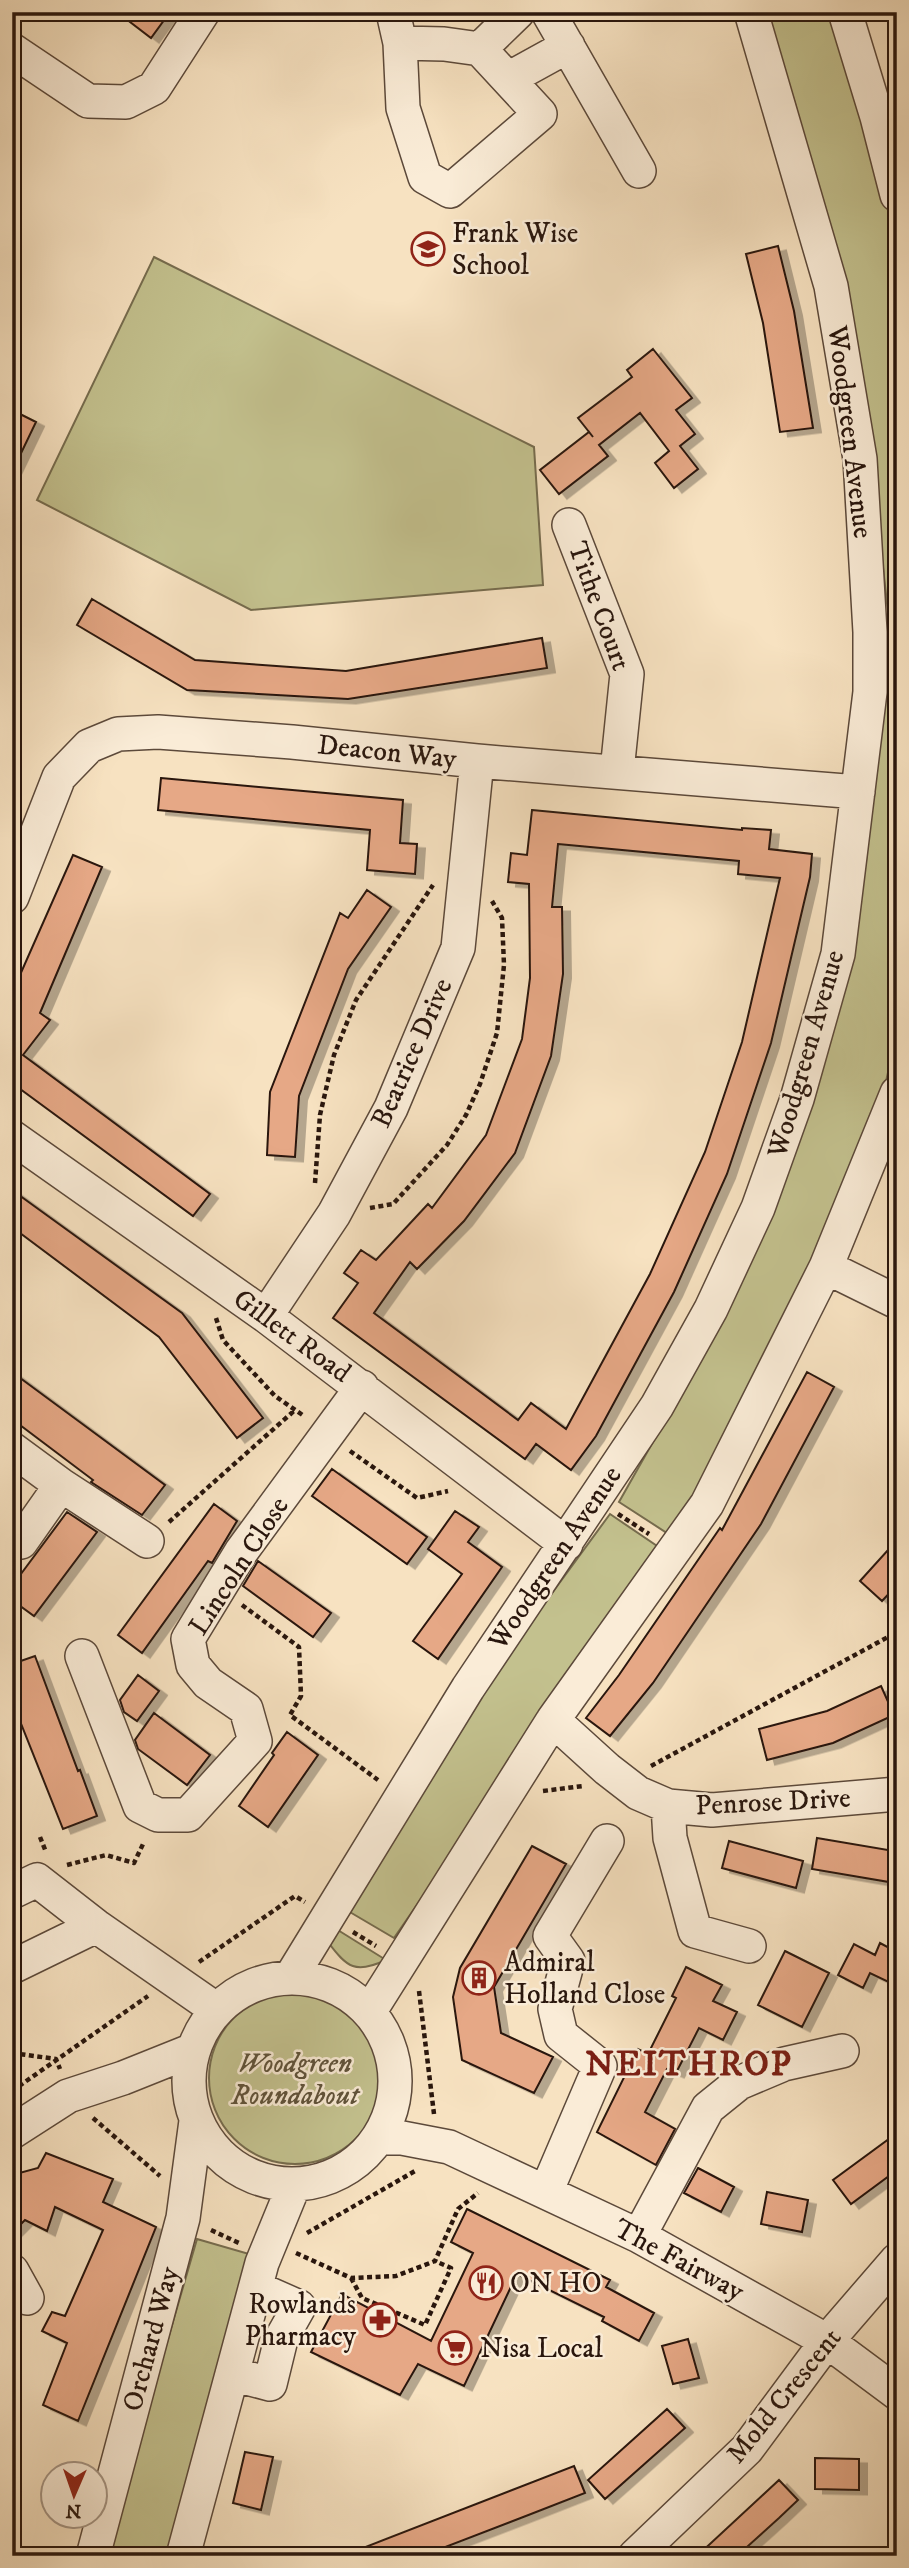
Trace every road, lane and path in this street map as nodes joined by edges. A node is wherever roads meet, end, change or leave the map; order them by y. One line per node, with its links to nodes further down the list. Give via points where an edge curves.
1 (203, 12): 9 (street, via 154,88 126,102 88,101)
2 (518, 12): 8 (street)
3 (548, 12): 7 (street)
4 (751, 12): 14 (street, Woodgreen Avenue, via 831,286)
5 (845, 12): 12 (street)
6 (397, 28): 8 (street, via 444,44); 10 (street, via 403,108 425,177 450,191 540,114)
7 (568, 46): 10 (street); 11 (street)
8 (480, 49): 10 (street)
9 (12, 50)
10 (508, 79)
11 (639, 171)
12 (897, 195)
13 (569, 525): 16 (street, Tithe Court, via 627,674)
14 (883, 627): 17 (street, Woodgreen Avenue)
15 (477, 761): 16 (street, Deacon Way); 18 (street, Beatrice Drive); 20 (street, Deacon Way, via 279,741 158,732 118,734 89,746 59,777)
16 (617, 771): 17 (street, Deacon Way)
17 (858, 792): 34 (street, Woodgreen Avenue, via 838,954 797,1099 762,1196 711,1309 657,1406)
18 (467, 860): 23 (street, Beatrice Drive, via 458,948 391,1108); 23 (path, via 440,875 356,1000 334,1055 320,1115 314,1202)
19 (487, 892): 23 (path, via 502,918 504,965 497,1033 466,1115 447,1145 393,1204)
20 (12, 897)
21 (897, 1093): 24 (street)
22 (12, 1137): 27 (street, Gillett Road)
23 (334, 1214): 27 (street, Beatrice Drive)
24 (825, 1268): 25 (street); 44 (street, via 707,1504)
25 (897, 1302)
26 (215, 1314): 29 (path, via 223,1340 275,1396)
27 (266, 1316): 28 (street, Gillett Road)
28 (362, 1387): 30 (street, Lincoln Close); 32 (street, Gillett Road)
29 (295, 1410): 30 (path); 36 (path)
30 (327, 1435): 32 (path, via 417,1498 460,1489); 39 (street, Lincoln Close)
31 (12, 1449): 33 (street)
32 (480, 1476): 38 (street, Gillett Road)
33 (61, 1485): 36 (street); 37 (street)
34 (594, 1499): 35 (path); 38 (street, Woodgreen Avenue)
35 (650, 1535)
36 (147, 1541)
37 (21, 1542)
38 (566, 1544): 48 (street, Woodgreen Avenue)
39 (219, 1588): 48 (path, via 299,1647 301,1696 290,1714); 50 (street, Lincoln Close, via 188,1639 193,1665 208,1683 246,1709 255,1741 188,1815)
40 (897, 1631): 41 (path)
41 (888, 1637): 42 (path); 45 (path)
42 (897, 1640)
43 (82, 1656): 50 (street, via 140,1806)
44 (554, 1720): 45 (street, Penrose Drive); 47 (street)
45 (622, 1781): 47 (path); 49 (street, Penrose Drive)
46 (897, 1794): 49 (street, Penrose Drive, via 712,1810)
47 (505, 1796): 60 (street)
48 (401, 1797): 57 (street, Woodgreen Avenue)
49 (668, 1806): 55 (street, via 670,1838 695,1931)
50 (158, 1815): 52 (path, via 134,1863 106,1855)
51 (607, 1841): 72 (street, via 550,1936 568,1961 555,2009 561,2035 600,2066)
52 (65, 1865)
53 (12, 1892): 54 (street, via 37,1880)
54 (96, 1926): 56 (street); 59 (street)
55 (749, 1946)
56 (12, 1968)
57 (291, 1978): 59 (street, via 264,1982); 60 (street, via 320,1981 347,1993)
58 (418, 1983): 69 (path)
59 (217, 2010): 61 (street)
60 (370, 2011): 63 (street, via 388,2040)
61 (193, 2050): 64 (street); 65 (street)
62 (842, 2051): 75 (street, via 784,2064 739,2083 708,2108)
63 (396, 2074): 68 (street, via 393,2107); 69 (street, The Fairway, via 413,2112)
64 (124, 2078): 65 (street); 67 (street, via 68,2096)
65 (188, 2085): 66 (street)
66 (197, 2121): 70 (street, via 212,2147 235,2168 263,2181); 73 (street, Orchard Way)
67 (12, 2132)
68 (380, 2138): 69 (street, The Fairway); 70 (street, via 357,2163 327,2179)
69 (440, 2142): 72 (street, The Fairway); 74 (path, via 425,2166)
70 (294, 2185): 76 (street)
71 (480, 2192): 78 (path, via 458,2209)
72 (546, 2192): 75 (street, The Fairway)
73 (183, 2218): 76 (path); 84 (street, Orchard Way)
74 (306, 2233)
75 (639, 2236): 81 (street, The Fairway)
76 (266, 2254): 79 (path, via 282,2246); 80 (street)
77 (897, 2260): 81 (street, Mold Crescent)
78 (435, 2261): 79 (path, via 396,2276); 79 (path, via 452,2268 425,2325 362,2298)
79 (351, 2278)
80 (256, 2288): 82 (street); 82 (street, via 299,2307 281,2339 270,2384)
81 (827, 2341): 83 (street, The Fairway); 86 (street, Mold Crescent, via 747,2449)
82 (232, 2374): 85 (street)
83 (897, 2393)
84 (93, 2556)
85 (183, 2556)
86 (635, 2556)

